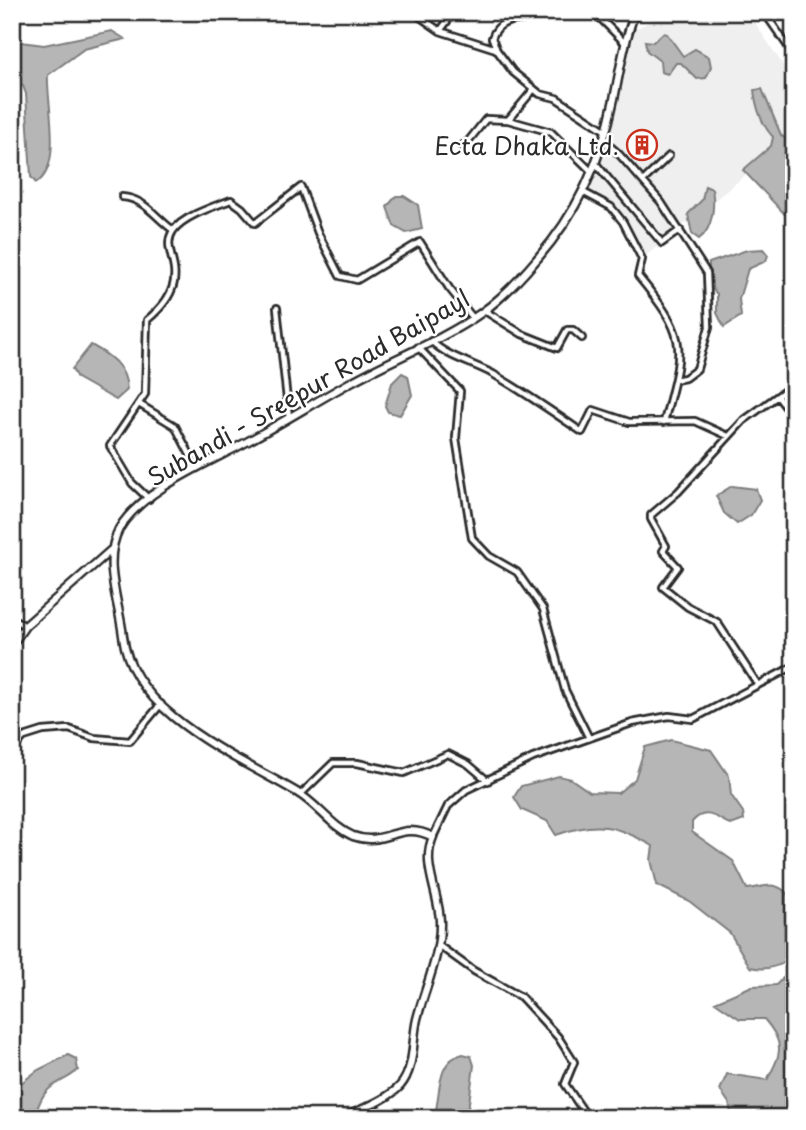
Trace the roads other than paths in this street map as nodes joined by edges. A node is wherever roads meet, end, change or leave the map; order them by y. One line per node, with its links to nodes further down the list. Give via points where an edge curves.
1 (413, 12): 9 (street)
2 (454, 12): 9 (street)
3 (551, 12): 11 (street, via 534,19 505,21 494,30)
4 (564, 12): 5 (street)
5 (570, 12)
6 (635, 12): 10 (street, Subandi - Sreepur Road Baipayl)
7 (764, 12): 12 (street)
8 (596, 15): 10 (street)
9 (440, 32): 11 (street)
10 (625, 43): 15 (street, Subandi - Sreepur Road Baipayl)
11 (496, 49): 13 (street, via 513,72)
12 (794, 55)
13 (534, 89): 14 (street); 15 (street)
14 (508, 120): 17 (street, via 486,120); 19 (street, via 551,132)
15 (606, 132): 16 (street, Subandi - Sreepur Road Baipayl)
16 (603, 140): 19 (street, Subandi - Sreepur Road Baipayl); 20 (street)
17 (461, 146)
18 (670, 156): 20 (street)
19 (595, 169): 21 (street, Subandi - Sreepur Road Baipayl); 24 (street, via 662,243)
20 (643, 181): 24 (street)
21 (583, 192): 26 (street, Subandi - Sreepur Road Baipayl, via 538,258); 31 (street, via 611,207 639,250 638,276 678,334)
22 (122, 197): 23 (street, via 149,208)
23 (173, 230): 27 (street, via 232,200 255,223 301,187 340,276 357,280 420,242); 34 (street, via 176,281 161,309 147,320 145,394)
24 (680, 230): 31 (street, via 707,273 709,327 697,369)
25 (277, 308): 36 (street)
26 (484, 310): 27 (street, Subandi - Sreepur Road Baipayl); 28 (street, via 522,334 557,348 567,330)
27 (473, 317): 29 (street, Subandi - Sreepur Road Baipayl)
28 (582, 338)
29 (430, 340): 30 (street, Subandi - Sreepur Road Baipayl); 37 (street, via 440,351 494,375 582,432 593,410 629,422)
30 (417, 346): 36 (street, Subandi - Sreepur Road Baipayl); 48 (street, via 460,391 456,438 472,538 489,556 511,567 543,609 565,690)
31 (675, 380): 37 (street)
32 (794, 384): 33 (street)
33 (778, 397): 35 (street); 38 (street)
34 (139, 404): 39 (street, via 175,426); 40 (street, via 110,446 132,483)
35 (794, 418)
36 (289, 419): 39 (street, Subandi - Sreepur Road Baipayl)
37 (664, 422): 38 (street, via 695,421)
38 (728, 436): 46 (street, via 650,520 666,546 663,551 678,567 663,587 717,622)
39 (197, 468): 40 (street, Subandi - Sreepur Road Baipayl)
40 (150, 499): 41 (street, Subandi - Sreepur Road Baipayl, via 129,515)
41 (111, 550): 43 (street); 47 (street, via 125,652)
42 (12, 618): 43 (street)
43 (25, 626): 44 (street)
44 (12, 645)
45 (794, 666): 46 (street)
46 (758, 685): 48 (street, via 693,719 668,716)
47 (161, 704): 49 (street, via 130,741 94,738 69,729 24,737); 51 (street, via 231,758)
48 (589, 738): 50 (street, via 533,758)
49 (12, 749)
50 (488, 781): 51 (street, via 448,754 404,773 333,763); 52 (street, via 466,790 448,806)
51 (301, 794): 52 (street, via 354,836 371,840 412,828)
52 (433, 837): 53 (street, via 428,858 440,919)
53 (438, 945): 54 (street, via 521,997 544,1020 574,1062 565,1084); 55 (street, via 405,1078 392,1093)
54 (586, 1115)
55 (344, 1118)

